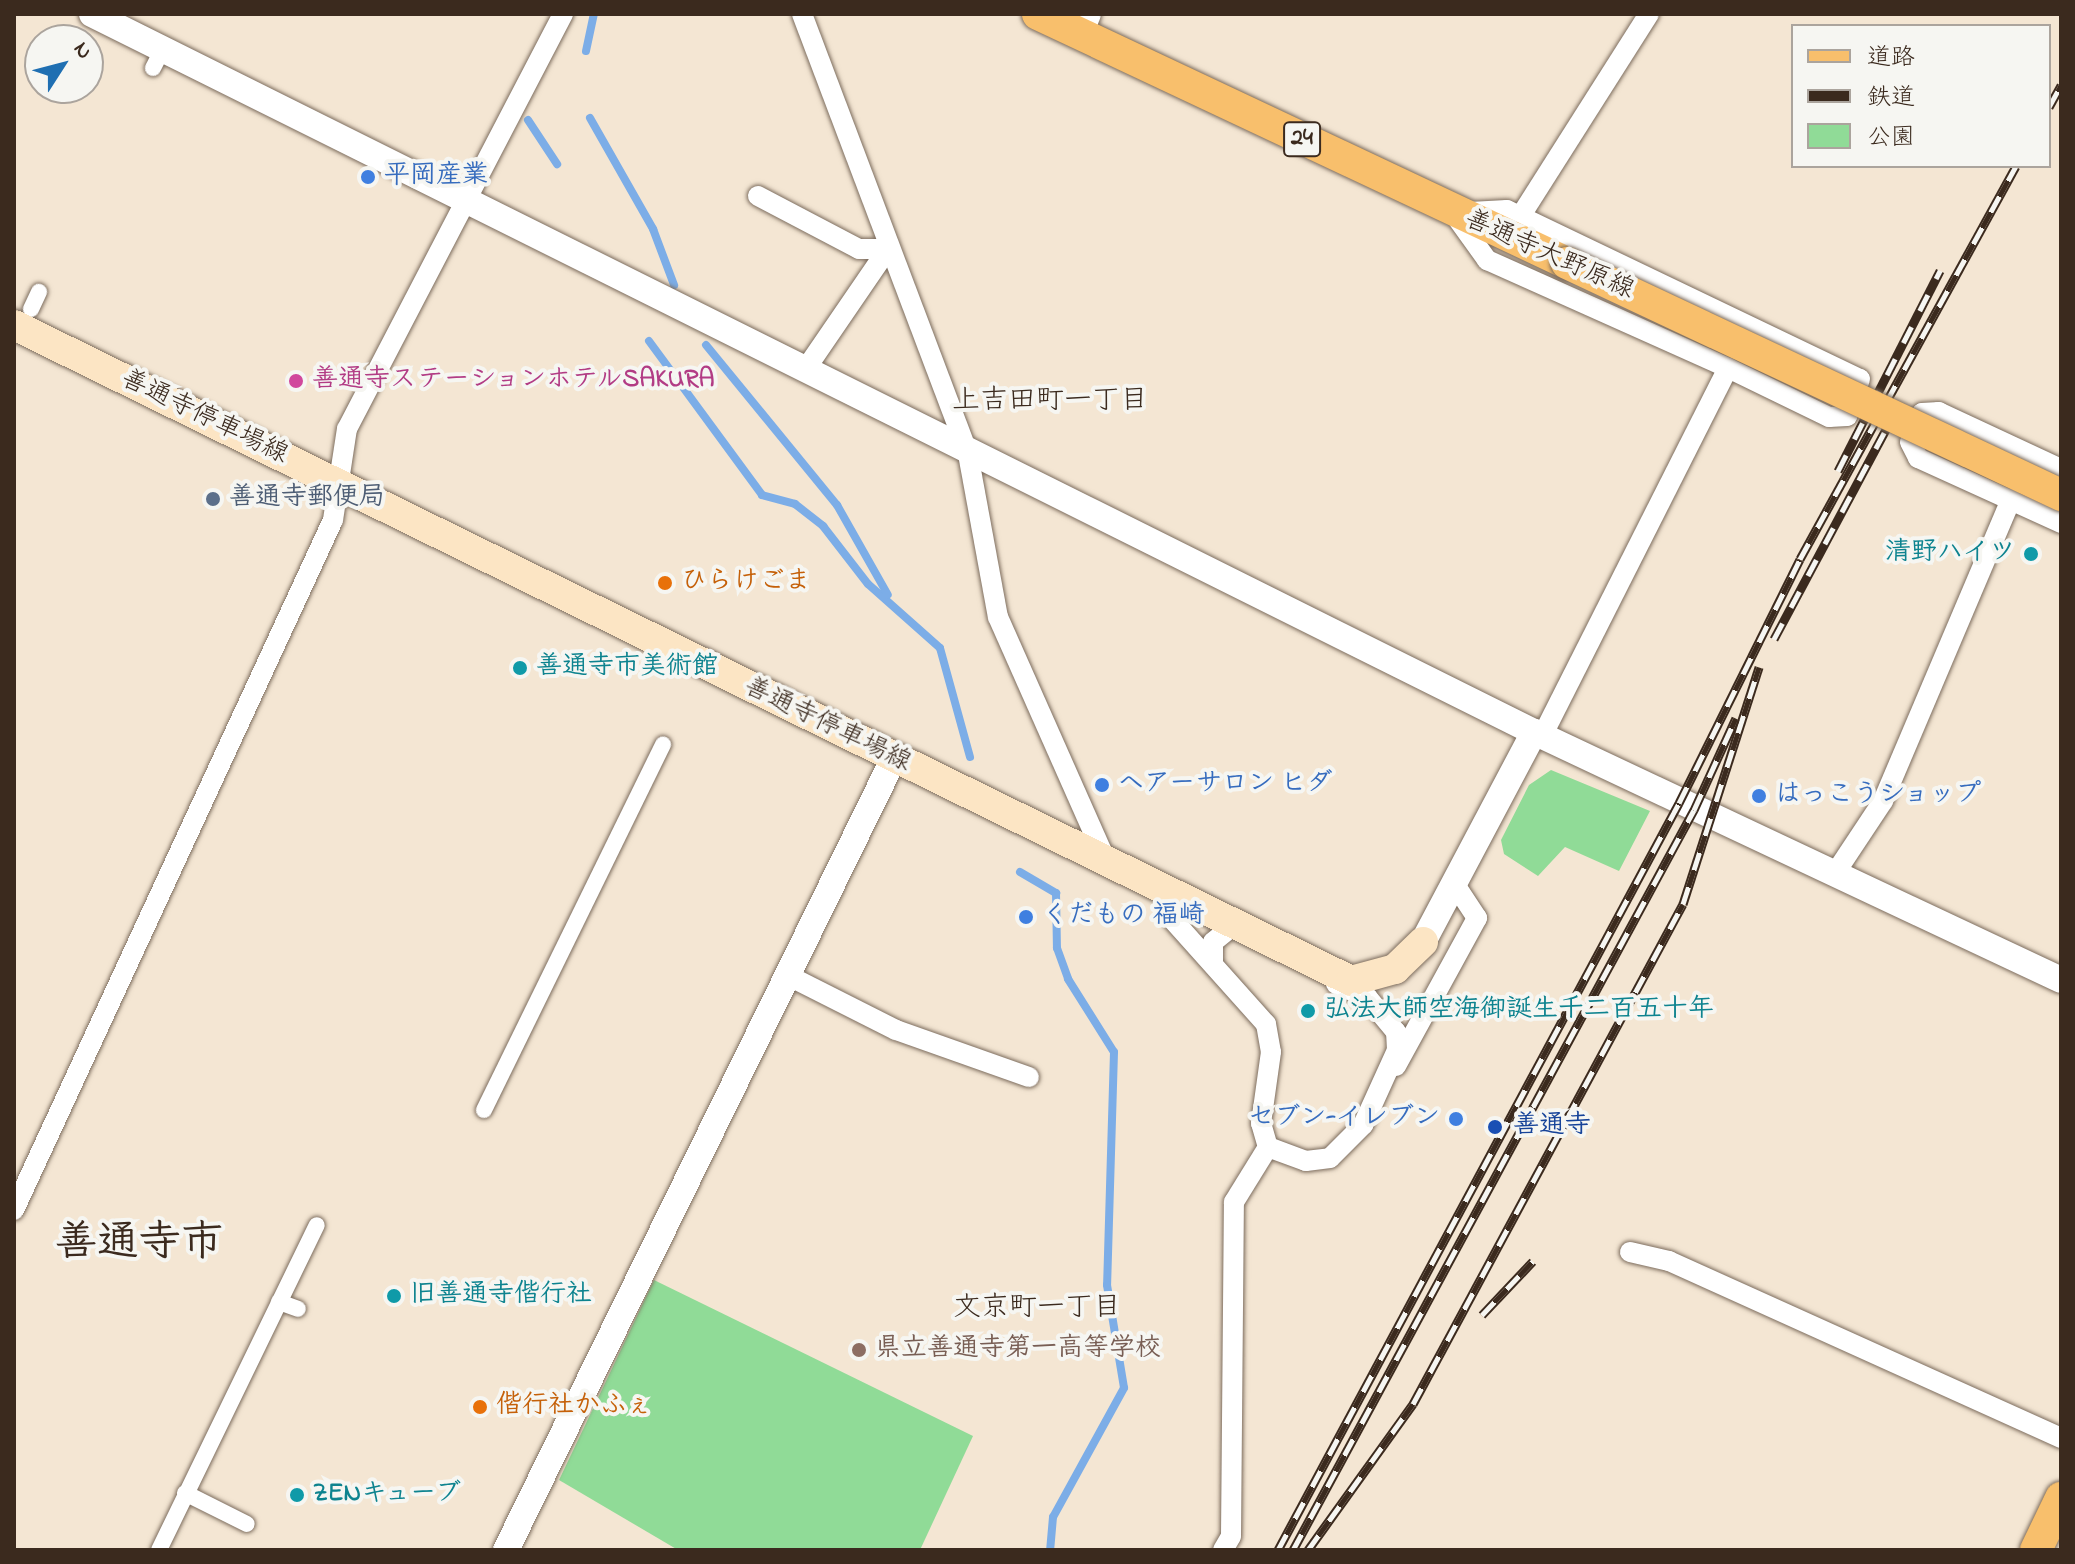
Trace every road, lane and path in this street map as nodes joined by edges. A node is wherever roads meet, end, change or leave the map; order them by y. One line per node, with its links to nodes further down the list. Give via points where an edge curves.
1 (92, 14): 7 (street, via 158,58)
2 (563, 14): 7 (street)
3 (802, 14): 11 (street)
4 (1038, 14): 6 (main road, 善通寺大野原線 / 24)
5 (1649, 14): 10 (street)
6 (1087, 24): 9 (main road, 善通寺大野原線 / 24)
7 (470, 196): 15 (street); 18 (street, via 347,429)
8 (758, 196): 11 (street, via 859,249)
9 (1454, 213): 10 (street, via 1507,210); 14 (street, via 1487,260); 19 (main road, 善通寺大野原線 / 24, bridge)
10 (1520, 217): 14 (street, via 1860,379 1847,416 1829,417)
11 (888, 249): 15 (street); 16 (street)
12 (39, 292): 13 (street)
13 (22, 317): 18 (main road, 善通寺停車場線)
14 (1728, 368): 22 (street)
15 (805, 370): 16 (street)
16 (968, 454): 22 (street); 25 (street, via 998,617)
17 (2061, 469): 20 (street, via 1939,412 1922,413 1910,442 1918,458)
18 (342, 485): 24 (main road, 善通寺停車場線); 39 (street, via 193,830)
19 (2061, 495)
20 (2011, 499): 21 (street); 26 (street, via 1883,801)
21 (2061, 523)
22 (1538, 734): 26 (street); 27 (street)
23 (663, 744): 37 (street)
24 (893, 760): 25 (main road, 善通寺停車場線); 33 (street)
25 (1107, 863): 28 (main road, 善通寺停車場線)
26 (1834, 875): 34 (street)
27 (1454, 883): 30 (street); 35 (street, via 1477,918)
28 (1167, 892): 29 (main road, 善通寺停車場線); 32 (street, via 1172,919)
29 (1234, 925): 31 (main road, 善通寺停車場線); 32 (street, via 1213,942)
30 (1423, 942): 31 (main road, 善通寺停車場線, via 1395,969 1351,981)
31 (1309, 961): 35 (street, via 1321,978 1368,998 1392,1024)
32 (1213, 964): 38 (street, via 1266,1024 1271,1052 1261,1123)
33 (787, 975): 36 (street, via 922,1041); 49 (street)
34 (2061, 980)
35 (1392, 1070): 38 (street, via 1363,1125 1330,1158 1306,1161)
36 (1029, 1077)
37 (484, 1110)
38 (1268, 1147): 50 (street, via 1234,1202 1231,1536)
39 (14, 1210)
40 (317, 1225): 42 (street)
41 (1630, 1252): 44 (street, via 1669,1261)
42 (279, 1302): 43 (street); 45 (street)
43 (298, 1309)
44 (2061, 1438)
45 (185, 1493): 47 (street); 48 (street)
46 (2061, 1498): 51 (main road)
47 (247, 1524)
48 (159, 1550)
49 (506, 1550)
50 (1223, 1550)
51 (2036, 1550)

